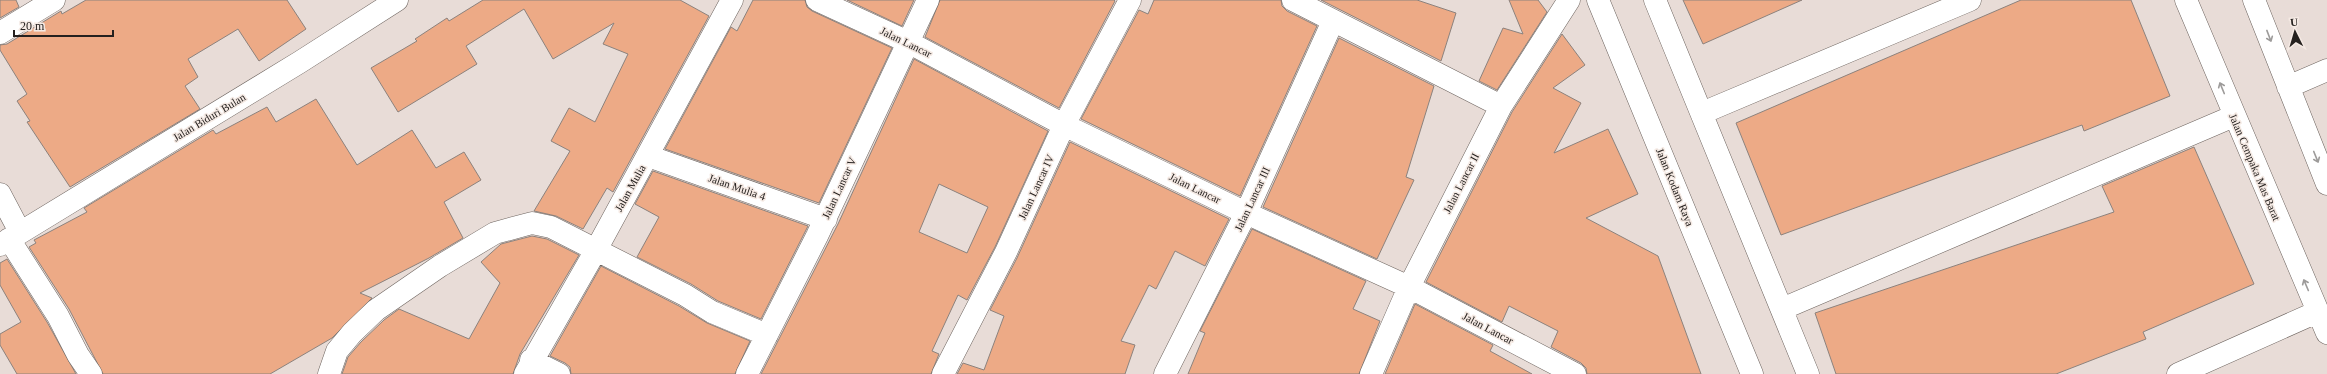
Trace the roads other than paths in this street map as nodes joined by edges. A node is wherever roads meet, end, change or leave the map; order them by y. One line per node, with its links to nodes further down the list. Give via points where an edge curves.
1 (54, 0): 15 (street)
2 (397, 0): 28 (street, Jalan Biduri Bulan)
3 (732, 0): 23 (street, Jalan Mulia)
4 (817, 0): 16 (street, Jalan Lancar)
5 (928, 0): 16 (street, Jalan Lancar V)
6 (1130, 0): 22 (street, Jalan Lancar IV)
7 (1293, 0): 14 (street)
8 (1568, 0): 19 (street, Jalan Lancar II)
9 (1598, 0): 44 (street, Jalan Kodam Raya)
10 (1655, 0): 20 (street)
11 (1970, 0): 20 (street)
12 (2186, 0): 21 (street, Jalan Cempaka Mas Barat, one-way to 12)
13 (2254, 0): 18 (street, one-way to 18)
14 (1333, 21): 19 (street); 26 (street, Jalan Lancar III)
15 (0, 33)
16 (908, 42): 22 (street, Jalan Lancar); 27 (street, Jalan Lancar V)
17 (2327, 70): 18 (street)
18 (2288, 87): 24 (street, one-way to 24)
19 (1500, 106): 30 (street, Jalan Lancar II)
20 (1702, 113): 31 (street)
21 (2234, 116): 31 (street); 32 (street, Jalan Cempaka Mas Barat, one-way to 21)
22 (1064, 125): 26 (street, Jalan Lancar); 40 (street, Jalan Lancar IV, via 1006,252)
23 (648, 156): 27 (street, Jalan Mulia 4); 29 (street, Jalan Mulia)
24 (2327, 184)
25 (0, 194): 28 (street)
26 (1246, 213): 30 (street, Jalan Lancar); 41 (street, Jalan Lancar III)
27 (826, 218): 34 (street, Jalan Lancar V)
28 (10, 238): 36 (street)
29 (596, 250): 34 (street, via 685,295 712,312); 35 (street, Jalan Mulia); 37 (street, via 551,227 532,223 495,232 376,310 337,351)
30 (1409, 287): 42 (street, Jalan Lancar II); 43 (street, Jalan Lancar)
31 (1782, 309): 45 (street)
32 (2317, 312): 33 (street, Jalan Cempaka Mas Barat); 46 (street)
33 (2327, 333)
34 (767, 335): 39 (street, Jalan Lancar V)
35 (528, 367): 38 (street)
36 (91, 374)
37 (329, 374)
38 (559, 374)
39 (747, 374)
40 (943, 374)
41 (1165, 374)
42 (1371, 374)
43 (1575, 374)
44 (1752, 374)
45 (1808, 374)
46 (2178, 374)

